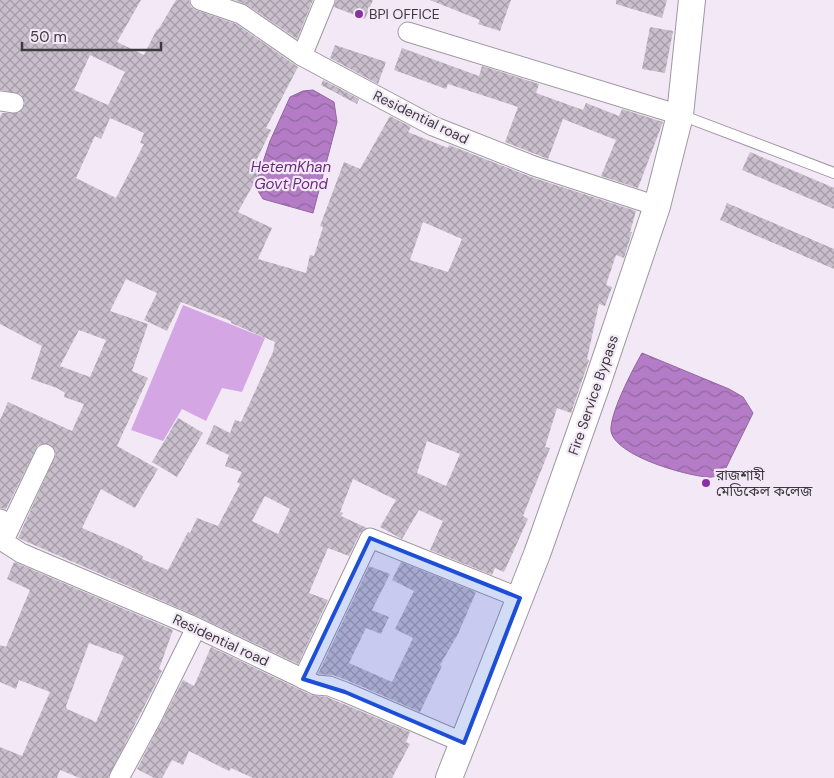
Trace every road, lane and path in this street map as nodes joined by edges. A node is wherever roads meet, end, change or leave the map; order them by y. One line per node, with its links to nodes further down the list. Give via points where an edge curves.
1 (200, 0): 5 (street, Residential road, via 241,14)
2 (326, 0): 5 (street)
3 (692, 0): 6 (main road, Fire Service Bypass)
4 (408, 32): 6 (street)
5 (302, 56): 8 (street, Residential road, via 433,126 534,166)
6 (680, 115): 7 (lane); 8 (main road, Fire Service Bypass)
7 (834, 173)
8 (657, 206): 12 (main road, Fire Service Bypass)
9 (45, 454): 11 (street)
10 (0, 519): 11 (street, via 4,521)
11 (4, 542): 13 (street, Residential road, via 21,553)
12 (520, 598): 14 (street, via 370,538); 15 (main road, Fire Service Bypass)
13 (196, 628): 14 (street, Residential road); 16 (street)
14 (303, 679): 15 (street, Residential road, via 345,692)
15 (464, 743): 17 (main road, Fire Service Bypass)
16 (119, 778)
17 (448, 778)

